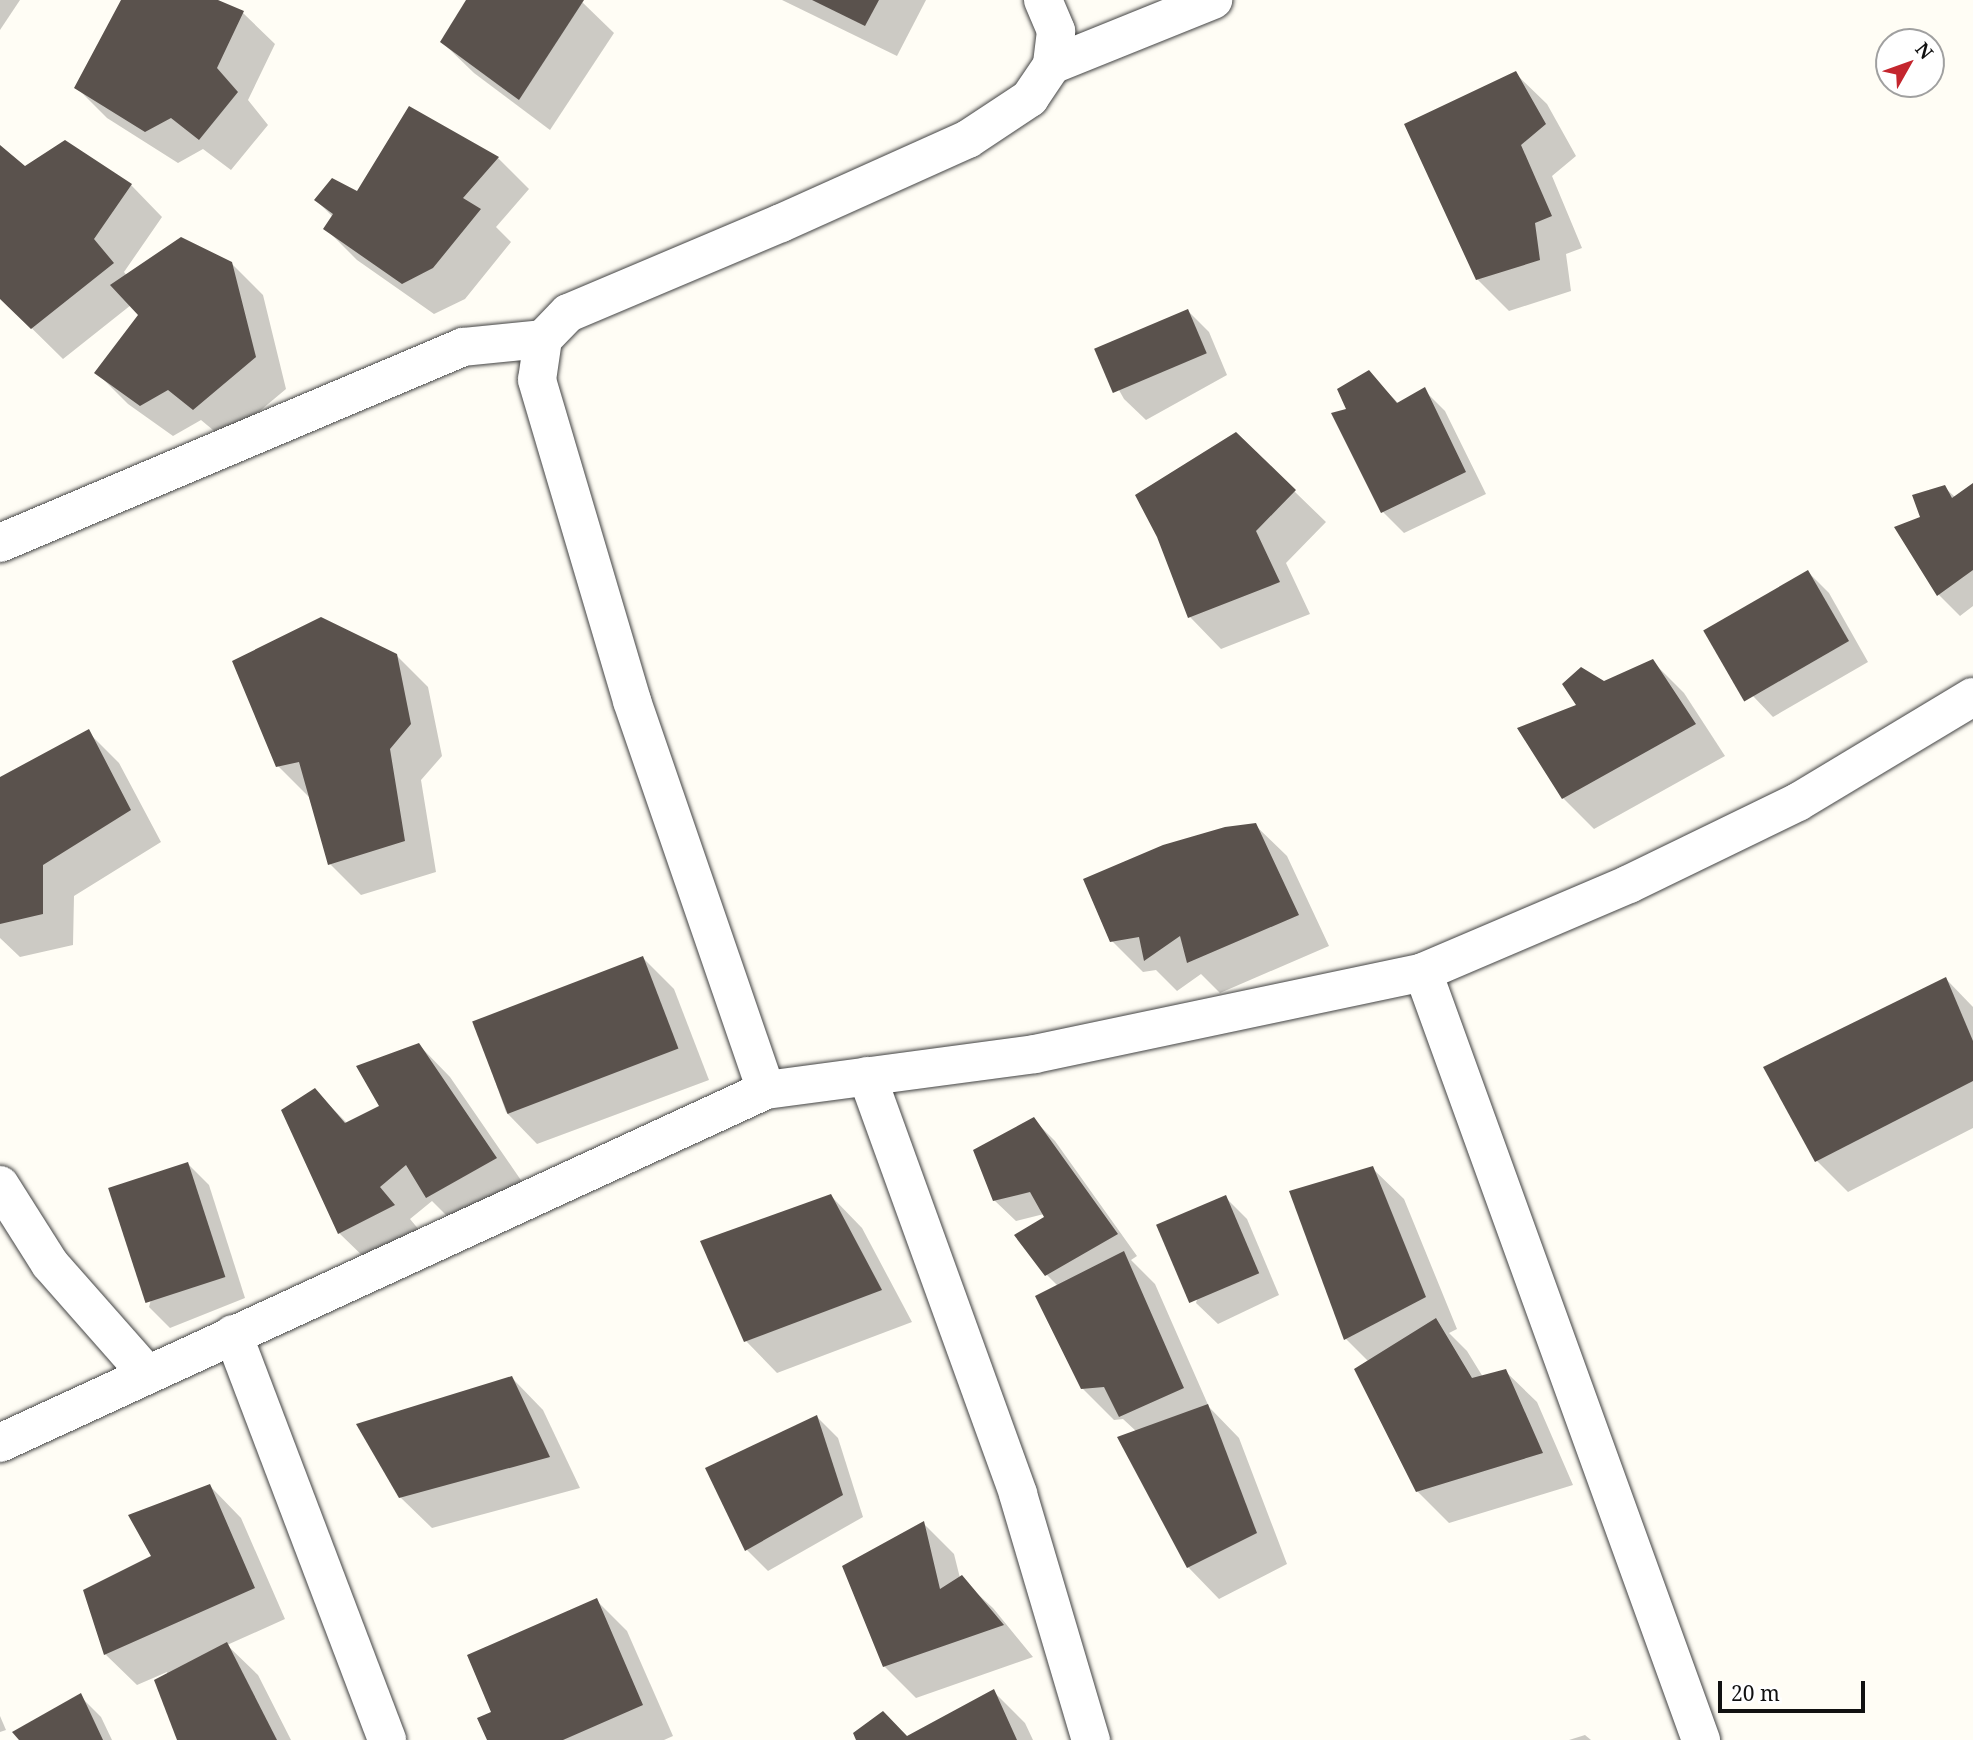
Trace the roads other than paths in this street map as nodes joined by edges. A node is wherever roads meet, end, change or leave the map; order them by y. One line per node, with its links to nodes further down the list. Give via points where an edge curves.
1 (1043, 0): 3 (street, via 1056,31)
2 (1213, 0): 3 (street)
3 (1052, 65): 4 (street, via 1030,98 968,139 568,313)
4 (543, 340): 5 (street, via 463,347); 9 (street, via 537,380 604,607)
5 (10, 528)
6 (1973, 697): 7 (street, via 1798,802 1629,884)
7 (1423, 972): 8 (street, via 1035,1054); 16 (street)
8 (867, 1076): 9 (street); 15 (street, via 1018,1494)
9 (766, 1090): 11 (street)
10 (0, 1185): 12 (street, via 50,1264)
11 (233, 1334): 12 (street); 14 (street)
12 (147, 1374): 13 (street)
13 (0, 1443)
14 (387, 1740)
15 (1091, 1740)
16 (1701, 1740)

